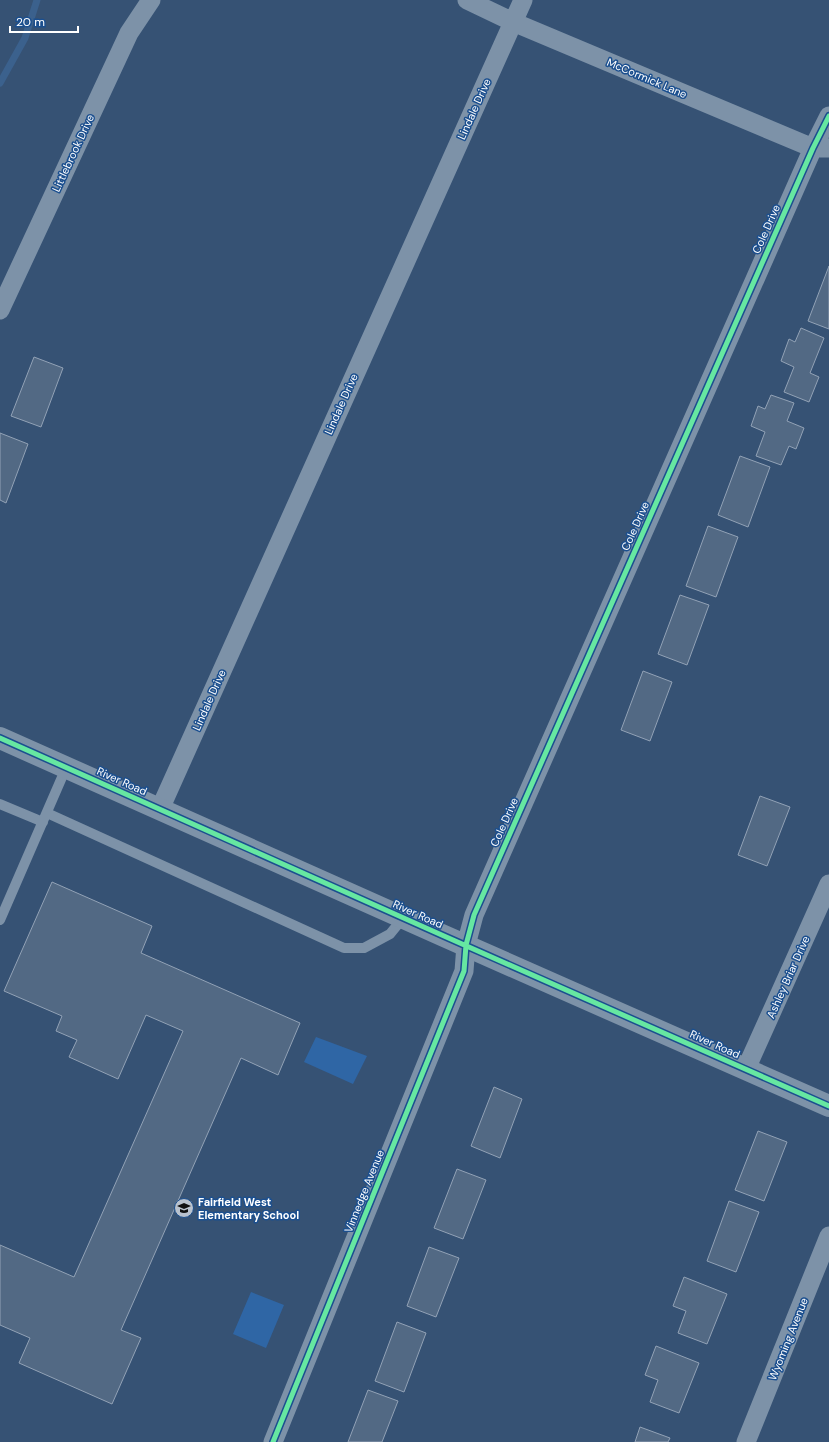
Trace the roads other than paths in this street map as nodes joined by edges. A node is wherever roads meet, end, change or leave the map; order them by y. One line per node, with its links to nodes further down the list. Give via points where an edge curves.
1 (151, 0): 7 (street, Littlebrook Drive, via 129,33)
2 (467, 0): 4 (street, McCormick Lane)
3 (523, 0): 4 (street, Lindale Drive)
4 (513, 22): 6 (street, McCormick Lane); 11 (street, Lindale Drive)
5 (829, 116): 6 (street, Cole Drive)
6 (821, 148): 16 (street, Cole Drive, via 474,915)
7 (0, 310)
8 (0, 738): 9 (street, River Road)
9 (66, 768): 11 (street, River Road); 12 (lane)
10 (0, 804): 12 (lane)
11 (160, 808): 14 (street, River Road)
12 (45, 818): 14 (lane, via 344,948 364,948 390,934); 15 (lane)
13 (829, 884): 17 (street, Ashley Briar Drive)
14 (403, 918): 16 (street, River Road)
15 (0, 920)
16 (466, 945): 17 (street, River Road); 20 (street, Vinnedge Avenue, via 464,971)
17 (746, 1069): 18 (street, River Road)
18 (829, 1106)
19 (829, 1236): 21 (street, Wyoming Avenue)
20 (273, 1442)
21 (746, 1442)

